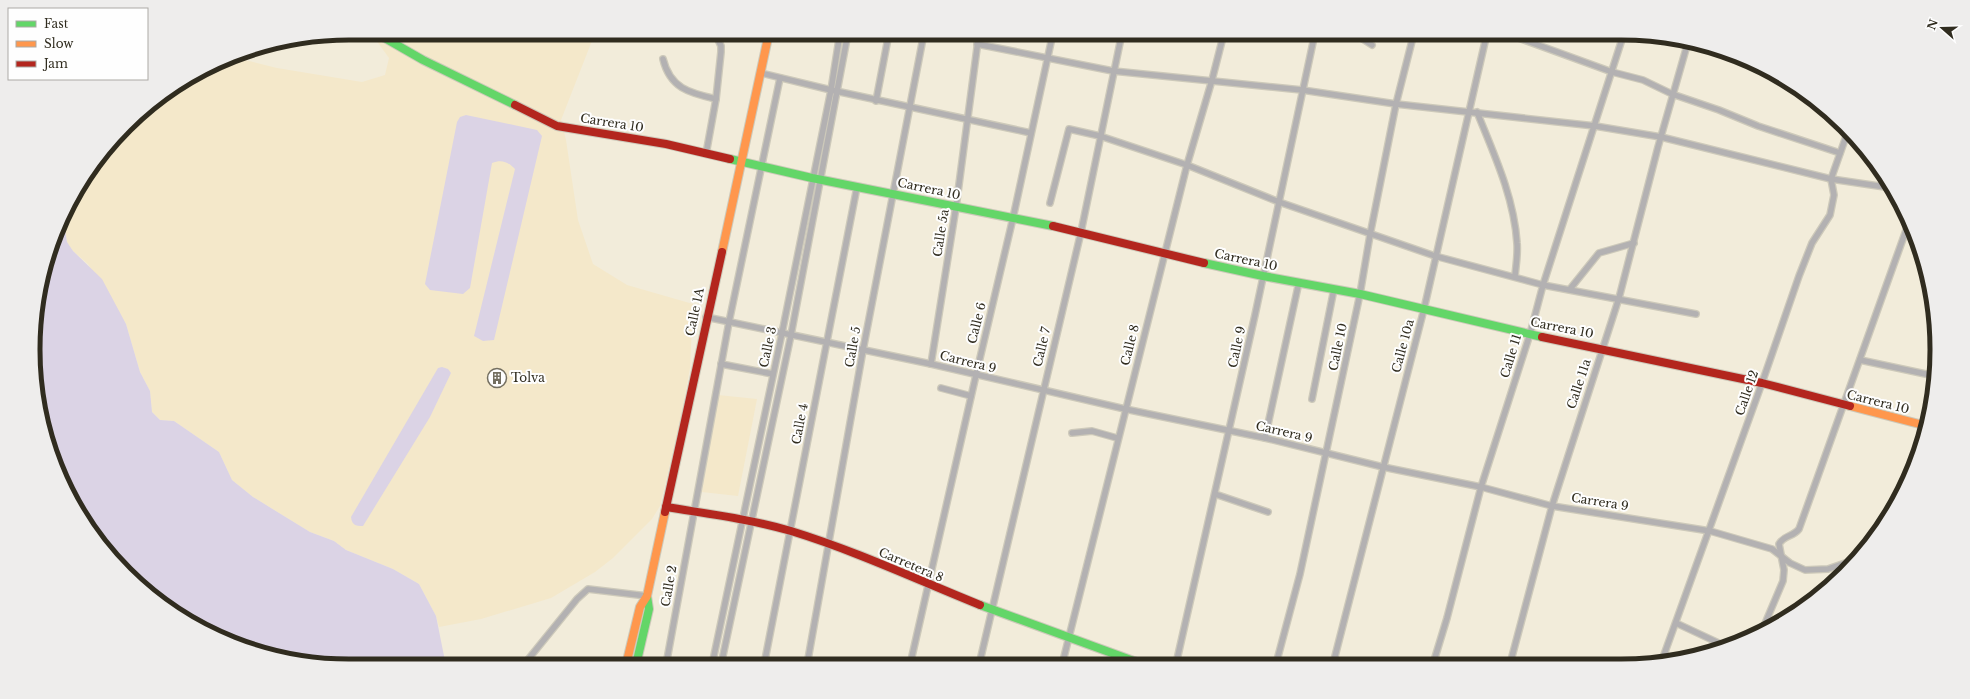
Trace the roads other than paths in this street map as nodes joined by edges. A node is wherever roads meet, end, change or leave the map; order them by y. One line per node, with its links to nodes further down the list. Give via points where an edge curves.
1 (388, 40): 44 (street, Carrera 10, via 423,60 557,126 666,144)
2 (718, 40): 31 (street, via 722,52)
3 (768, 40): 25 (street, Calle 1A)
4 (839, 40): 29 (street, Calle 3)
5 (846, 40): 29 (street, Calle 3)
6 (888, 40): 32 (street)
7 (923, 40): 34 (street, Calle 5)
8 (978, 40): 18 (street, Calle 5a)
9 (1051, 40): 21 (street, Calle 6)
10 (1120, 40): 23 (street, Calle 7)
11 (1222, 40): 27 (street, Calle 8)
12 (1313, 40): 28 (street, Calle 9)
13 (1364, 40): 19 (street)
14 (1412, 40): 33 (street, Calle 10)
15 (1485, 40): 35 (street, Calle 10a)
16 (1524, 40): 24 (street)
17 (1622, 40): 24 (street, Calle 11)
18 (977, 44): 21 (street); 37 (street, Calle 5a)
19 (1372, 45)
20 (1686, 47): 30 (street, Calle 11a)
21 (1047, 58): 23 (street); 39 (street, Calle 6)
22 (663, 59): 31 (street, via 671,79 682,88 696,95)
23 (1113, 71): 27 (street); 40 (street, Calle 7)
24 (1612, 72): 30 (street, via 1643,80); 38 (street, Calle 11)
25 (761, 73): 26 (street); 45 (street, Calle 1A)
26 (780, 78): 29 (street); 47 (street, Calle 2)
27 (1212, 80): 28 (street); 46 (street, Calle 8)
28 (1302, 90): 33 (street); 53 (street, Calle 9)
29 (834, 91): 32 (street); 48 (street, Calle 3)
30 (1672, 94): 41 (street, Calle 11a); 43 (street)
31 (716, 99): 44 (street)
32 (876, 100): 34 (street)
33 (1396, 104): 35 (street); 59 (street, Calle 10)
34 (909, 108): 37 (street); 52 (street, Calle 5)
35 (1468, 111): 36 (street); 62 (street, Calle 10a)
36 (1477, 112): 38 (street); 64 (street, via 1506,186 1517,244)
37 (968, 119): 39 (street); 55 (street, Calle 5a)
38 (1595, 126): 41 (street); 66 (street, Calle 11)
39 (1031, 133): 56 (street, Calle 6)
40 (1100, 136): 46 (street); 54 (street, via 1068,130); 58 (street, Calle 7)
41 (1661, 137): 49 (street); 60 (street, Calle 11a)
42 (1846, 138): 43 (street, Calle 12)
43 (1840, 153): 49 (street, Calle 12)
44 (706, 154): 45 (street, Carrera 10)
45 (740, 162): 47 (street, Carrera 10); 73 (street, Calle 1A)
46 (1187, 165): 53 (street); 61 (street, Calle 8)
47 (761, 167): 48 (street, Carrera 10); 74 (street, Calle 2)
48 (816, 179): 50 (street, Carrera 10); 75 (street, Calle 3); 77 (street, Calle 3)
49 (1831, 179): 51 (street); 87 (street, Calle 12, via 1834,195 1830,215 1812,243)
50 (857, 187): 52 (street, Carrera 10); 78 (street, Calle 4)
51 (1884, 187)
52 (893, 194): 55 (street, Carrera 10); 80 (street, Calle 5)
53 (1278, 202): 59 (street); 63 (street, Calle 9)
54 (1050, 203)
55 (956, 207): 56 (street, Carrera 10); 83 (street, Calle 5a)
56 (1013, 218): 58 (street, Carrera 10); 85 (street, Calle 6)
57 (1905, 230): 81 (street)
58 (1081, 232): 61 (street, Carrera 10); 89 (street, Calle 7)
59 (1370, 235): 62 (street); 69 (street, Calle 10)
60 (1634, 243): 68 (street, via 1599,253); 70 (street, Calle 11a)
61 (1165, 254): 63 (street, Carrera 10); 93 (street, Calle 8)
62 (1435, 256): 64 (street); 71 (street, Calle 10a)
63 (1263, 276): 65 (street, Carrera 10); 95 (street, Calle 9)
64 (1515, 276): 66 (street)
65 (1299, 282): 67 (street, Carrera 10); 98 (street)
66 (1543, 285): 68 (street); 76 (street, Calle 11)
67 (1334, 289): 69 (street, Carrera 10); 91 (street)
68 (1570, 289): 70 (street)
69 (1360, 294): 71 (street, Carrera 10); 99 (street, Calle 10)
70 (1619, 298): 72 (street); 79 (street, Calle 11a)
71 (1424, 309): 76 (street, Carrera 10); 100 (street, Calle 10a)
72 (1696, 314)
73 (706, 317): 74 (street, Carrera 9); 104 (street, Calle 1A)
74 (729, 322): 75 (street, Carrera 9); 82 (street, Calle 2)
75 (782, 333): 77 (street, Carrera 9); 84 (street, Calle 3)
76 (1530, 334): 79 (street, Carrera 10); 101 (street, Calle 11)
77 (791, 335): 78 (street, Carrera 9); 108 (street, Calle 3)
78 (827, 343): 80 (street, Carrera 9); 109 (street, Calle 4)
79 (1602, 348): 87 (street, Carrera 10); 103 (street, Calle 11a)
80 (863, 350): 83 (street, Carrera 9); 111 (street, Calle 5)
81 (1860, 360): 86 (street); 92 (street)
82 (721, 364): 84 (street); 105 (street, Calle 2)
83 (930, 364): 85 (street, Carrera 9)
84 (773, 374): 107 (street, Calle 3)
85 (976, 375): 89 (street, Carrera 9); 90 (street, Calle 6)
86 (1929, 375)
87 (1762, 384): 92 (street, Carrera 10); 110 (street, Calle 12)
88 (941, 388): 90 (street)
89 (1043, 392): 93 (street, Carrera 9); 116 (street, Calle 7)
90 (971, 396): 114 (street, Calle 6)
91 (1312, 398)
92 (1843, 406): 94 (street, Carrera 10); 112 (street, via 1800,529 1796,534 1782,539 1779,546)
93 (1125, 410): 95 (street, Carrera 9); 97 (street, Calle 8)
94 (1920, 424)
95 (1229, 431): 98 (street, Carrera 9); 102 (street, Calle 9)
96 (1072, 433): 97 (street, via 1092,431)
97 (1117, 438): 119 (street, Calle 8)
98 (1265, 438): 99 (street, Carrera 9)
99 (1326, 453): 100 (street, Carrera 9); 135 (street, Calle 10, via 1300,574)
100 (1383, 467): 101 (street, Carrera 9); 136 (street, Calle 10a)
101 (1481, 487): 103 (street, Carrera 9); 137 (street, Calle 11)
102 (1215, 494): 106 (street); 134 (street, Calle 9)
103 (1552, 506): 110 (street, Carrera 9); 138 (street, Calle 11a)
104 (666, 507): 105 (street, Carretera 8); 115 (street, Calle 1A)
105 (694, 510): 107 (street, Carretera 8); 125 (street, Calle 2)
106 (1268, 512)
107 (742, 519): 108 (street, Carretera 8); 126 (street, Calle 3)
108 (753, 521): 109 (street, Carretera 8); 127 (street, Calle 3)
109 (790, 531): 111 (street, Carretera 8); 128 (street, Calle 4)
110 (1710, 531): 112 (street, Carrera 9, via 1765,546); 117 (street, Calle 12)
111 (829, 544): 114 (street, Carretera 8); 129 (street, Calle 5)
112 (1781, 556): 113 (street, Carrera 9, via 1805,570 1828,569); 118 (street, via 1784,570 1782,581)
113 (1843, 564)
114 (928, 585): 116 (street, Carretera 8); 130 (street, Calle 6)
115 (647, 596): 122 (street, via 588,589); 123 (street, Calle 1A, via 640,607); 124 (street, Calle 1A, via 650,609)
116 (992, 610): 119 (street, Carretera 8); 131 (street, Calle 7)
117 (1676, 623): 120 (street); 121 (street, Calle 12)
118 (1765, 623)
119 (1068, 638): 132 (street, Calle 8); 133 (street, Carretera 8)
120 (1719, 643)
121 (1664, 656)
122 (528, 659)
123 (627, 659)
124 (638, 659)
125 (667, 659)
126 (713, 659)
127 (722, 659)
128 (765, 659)
129 (808, 659)
130 (911, 659)
131 (980, 659)
132 (1063, 659)
133 (1128, 659)
134 (1177, 659)
135 (1277, 659)
136 (1334, 659)
137 (1435, 659)
138 (1511, 659)

